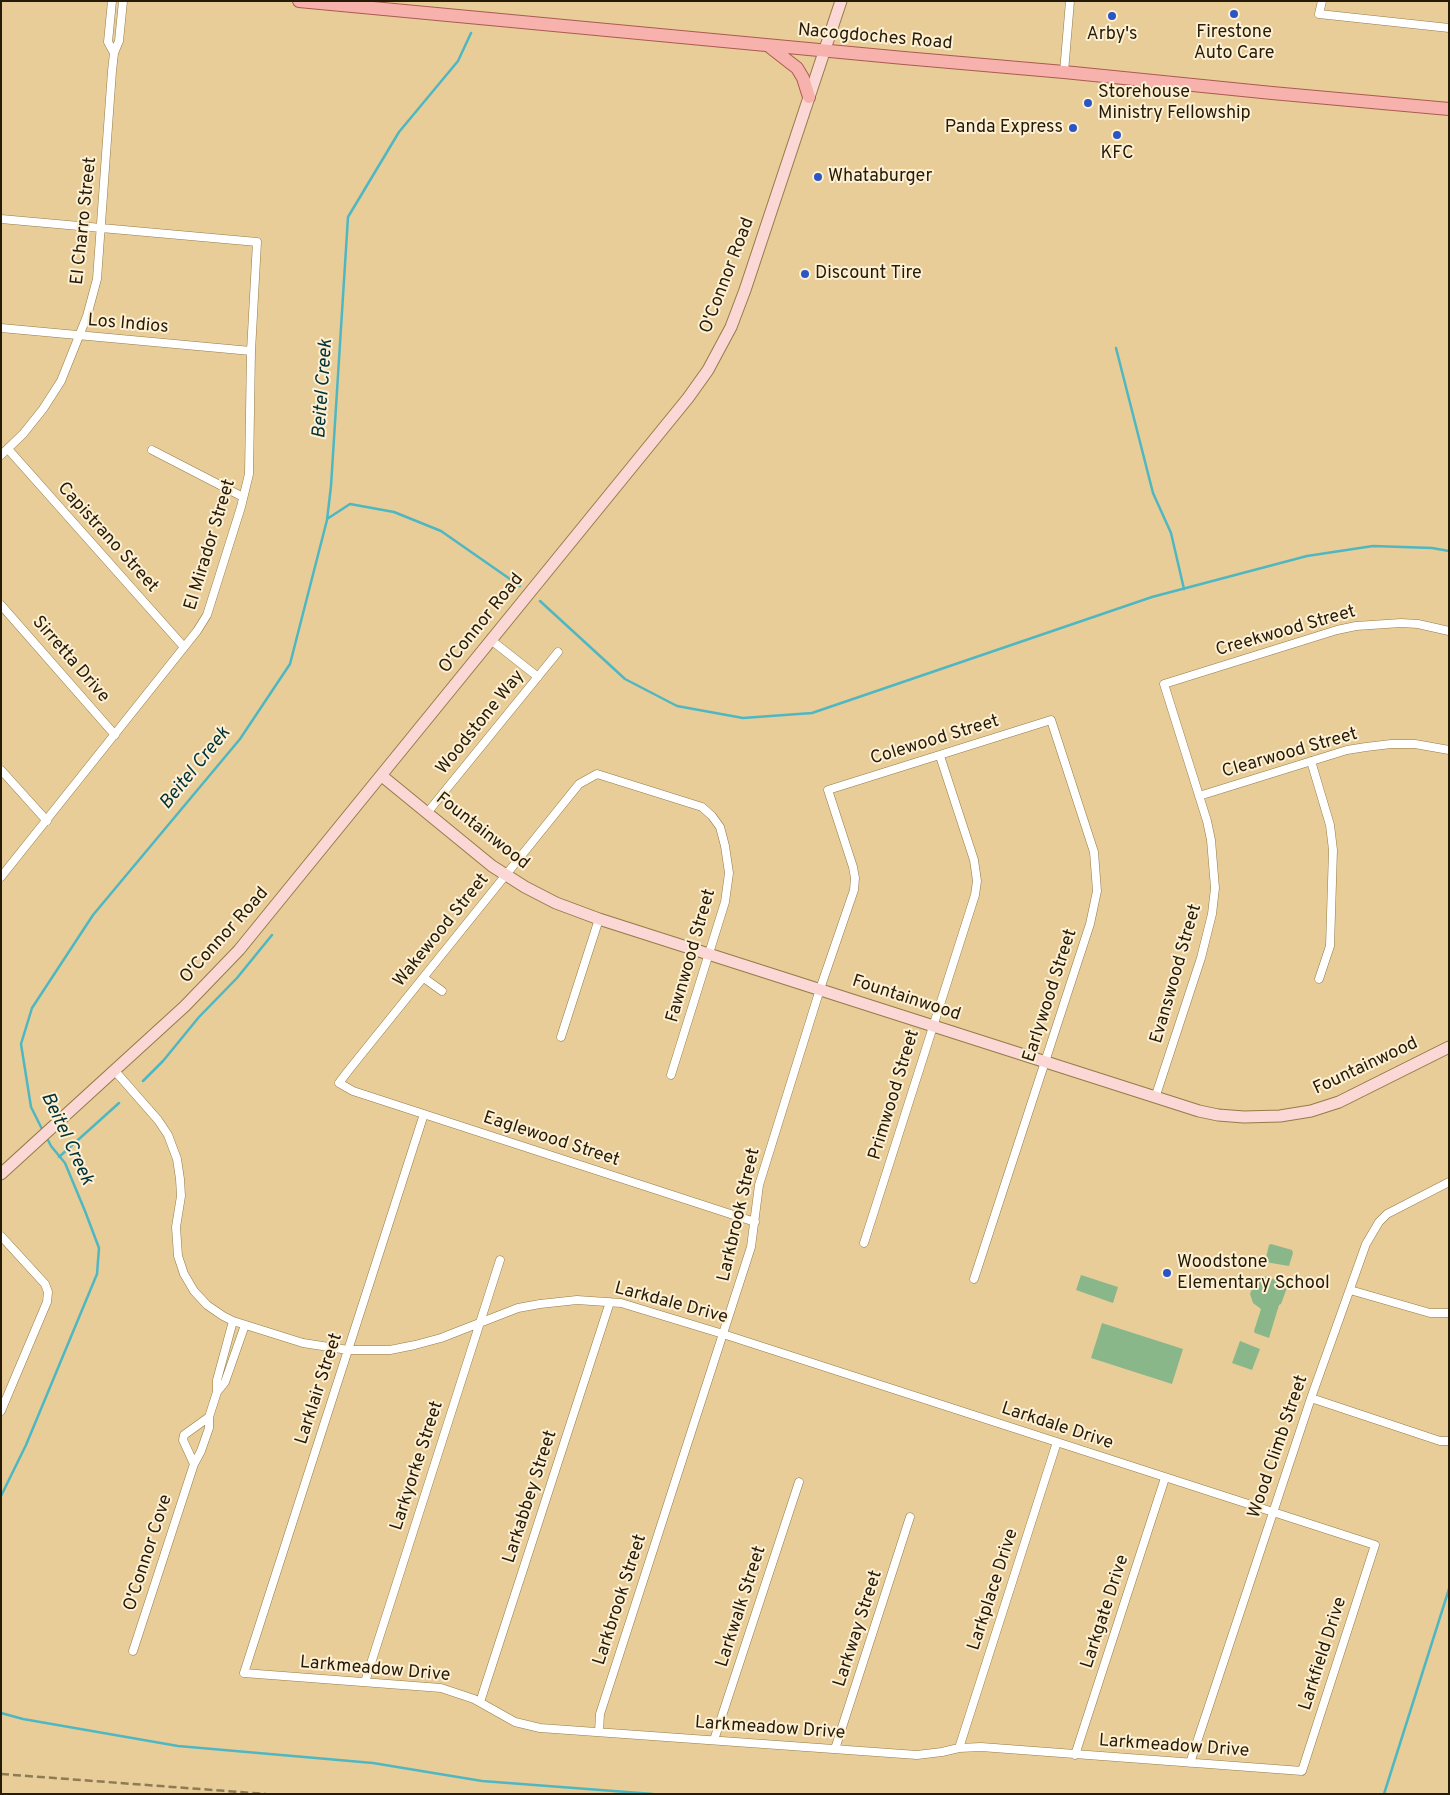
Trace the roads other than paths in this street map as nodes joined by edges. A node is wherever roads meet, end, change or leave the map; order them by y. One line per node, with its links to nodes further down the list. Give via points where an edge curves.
1 (112, 1): 11 (street, El Charro Street, via 108,42)
2 (123, 1): 11 (street, El Charro Street, via 119,41)
3 (298, 1): 7 (main road, Nacogdoches Road)
4 (841, 1): 10 (main road, O'Connor Road)
5 (1070, 1): 12 (street)
6 (1322, 1): 8 (street, via 1320,14)
7 (368, 4): 9 (main road, Nacogdoches Road)
8 (1449, 28)
9 (768, 46): 10 (main road, Nacogdoches Road); 13 (main road, via 797,68)
10 (824, 51): 12 (main road, Nacogdoches Road); 13 (main road, O'Connor Road)
11 (114, 53): 16 (street, El Charro Street)
12 (1064, 72): 14 (main road, Nacogdoches Road)
13 (809, 97): 26 (main road, O'Connor Road, via 745,290 731,327 708,370)
14 (1449, 109)
15 (1, 219): 16 (street)
16 (101, 228): 18 (street, El Charro Street, via 96,279); 19 (street, El Mirador Street, via 257,242)
17 (1, 328): 18 (street, Los Indios)
18 (80, 336): 19 (street, Los Indios); 20 (street, El Charro Street, via 61,381 43,409)
19 (252, 351): 23 (street, El Mirador Street, via 250,461)
20 (8, 449): 22 (street, El Charro Street); 27 (street, Capistrano Street)
21 (152, 450): 23 (street)
22 (1, 455)
23 (243, 497): 27 (street, El Mirador Street, via 206,615)
24 (1, 605): 32 (street, Sirretta Drive)
25 (1449, 631): 30 (street, Creekwood Street, via 1401,623 1356,626)
26 (492, 640): 29 (street); 37 (main road, O'Connor Road)
27 (184, 648): 32 (street, El Mirador Street)
28 (558, 652): 29 (street, Woodstone Way)
29 (538, 677): 40 (street, Woodstone Way)
30 (1164, 684): 39 (street, Evanswood Street)
31 (1052, 720): 34 (street, Colewood Street); 54 (street, Earlywood Street, via 1094,852 1097,891 1090,924)
32 (115, 735): 42 (street, El Mirador Street)
33 (1449, 750): 35 (street, Clearwood Street, via 1391,744 1347,750)
34 (940, 756): 38 (street, Colewood Street); 51 (street, Primwood Street, via 974,860 977,881 965,930)
35 (1311, 761): 39 (street, Clearwood Street); 48 (street, via 1330,825 1333,850 1330,946)
36 (1, 770): 42 (street)
37 (382, 776): 40 (main road, Fountainwood); 55 (main road, O'Connor Road, via 239,950)
38 (828, 790): 49 (street, Larkbrook Street, via 855,878 850,903)
39 (1199, 796): 58 (street, Evanswood Street, via 1212,840 1215,888 1212,914 1201,958)
40 (427, 813): 43 (main road, Fountainwood)
41 (712, 816): 43 (street, Wakewood Street, via 702,807 603,775 590,776 579,784); 46 (street, Fawnwood Street, via 720,827 729,873 726,902)
42 (47, 821): 44 (street, El Mirador Street)
43 (505, 876): 45 (main road, Fountainwood, via 556,904); 47 (street, Wakewood Street)
44 (1, 877)
45 (599, 919): 46 (main road, Fountainwood); 52 (street)
46 (710, 954): 49 (main road, Fountainwood); 56 (street, Fawnwood Street)
47 (424, 978): 50 (street); 57 (street, Wakewood Street)
48 (1319, 979)
49 (820, 989): 51 (main road, Fountainwood); 62 (street, Larkbrook Street, via 759,1185)
50 (442, 991)
51 (932, 1026): 54 (main road, Fountainwood); 64 (street, Primwood Street)
52 (561, 1037)
53 (1449, 1047): 58 (main road, Fountainwood, via 1340,1102 1311,1111 1280,1116 1235,1117)
54 (1044, 1062): 58 (main road, Fountainwood); 66 (street, Earlywood Street)
55 (115, 1071): 60 (main road, O'Connor Road); 70 (street, Larkdale Drive, via 158,1120 177,1158 181,1196 176,1227 178,1256 184,1274 207,1305)
56 (671, 1075)
57 (339, 1084): 59 (street, Eaglewood Street)
58 (1155, 1098)
59 (424, 1114): 62 (street, Eaglewood Street); 74 (street, Larklair Street)
60 (1, 1174)
61 (1449, 1182): 67 (street, Wood Climb Street, via 1392,1211 1379,1222 1366,1244)
62 (755, 1222): 73 (street, Larkbrook Street, via 751,1247)
63 (1, 1236): 77 (street, via 45,1284 48,1292 47,1302)
64 (864, 1243)
65 (500, 1260): 71 (street, Larkyorke Street)
66 (974, 1279)
67 (1350, 1290): 69 (street, via 1430,1313); 76 (street, Wood Climb Street)
68 (610, 1302): 71 (street, Larkdale Drive, via 577,1300 540,1304); 73 (street, Larkdale Drive, via 636,1306); 90 (street, Larkabbey Street)
69 (1449, 1313)
70 (233, 1321): 72 (street, Larkdale Drive); 75 (street, O'Connor Cove, via 217,1380)
71 (480, 1322): 74 (street, Larkdale Drive, via 416,1345 390,1350); 89 (street, Larkyorke Street)
72 (245, 1325): 74 (street, Larkdale Drive, via 303,1343); 75 (street, O'Connor Cove, via 225,1382)
73 (724, 1334): 80 (street, Larkdale Drive); 91 (street, Larkbrook Street, via 600,1714)
74 (348, 1350): 88 (street, Larklair Street)
75 (217, 1392): 78 (street, O'Connor Cove)
76 (1311, 1398): 79 (street, via 1440,1441); 84 (street, Wood Climb Street)
77 (1, 1412)
78 (209, 1418): 81 (street, O'Connor Cove, via 209,1428); 81 (street, via 184,1435 182,1440)
79 (1449, 1441)
80 (1057, 1442): 82 (street, Larkdale Drive); 93 (street, Larkplace Drive)
81 (194, 1464): 87 (street, O'Connor Cove)
82 (1165, 1478): 84 (street, Larkdale Drive); 95 (street, Larkgate Drive)
83 (799, 1482): 92 (street, Larkwalk Street)
84 (1272, 1512): 86 (street, Larkdale Drive); 96 (street, Wood Climb Street)
85 (910, 1517): 94 (street, Larkway Street)
86 (1375, 1545): 97 (street, Larkfield Drive)
87 (134, 1652)
88 (244, 1673): 89 (street, Larkmeadow Drive)
89 (365, 1682): 90 (street, Larkmeadow Drive, via 441,1688)
90 (480, 1702): 91 (street, Larkmeadow Drive, via 528,1726)
91 (599, 1732): 92 (street, Larkmeadow Drive)
92 (714, 1740): 94 (street, Larkmeadow Drive)
93 (959, 1748): 94 (street, Larkmeadow Drive, via 917,1755); 95 (street, Larkmeadow Drive)
94 (835, 1749)
95 (1075, 1755): 96 (street, Larkmeadow Drive)
96 (1190, 1763): 97 (street, Larkmeadow Drive)
97 (1302, 1771)

